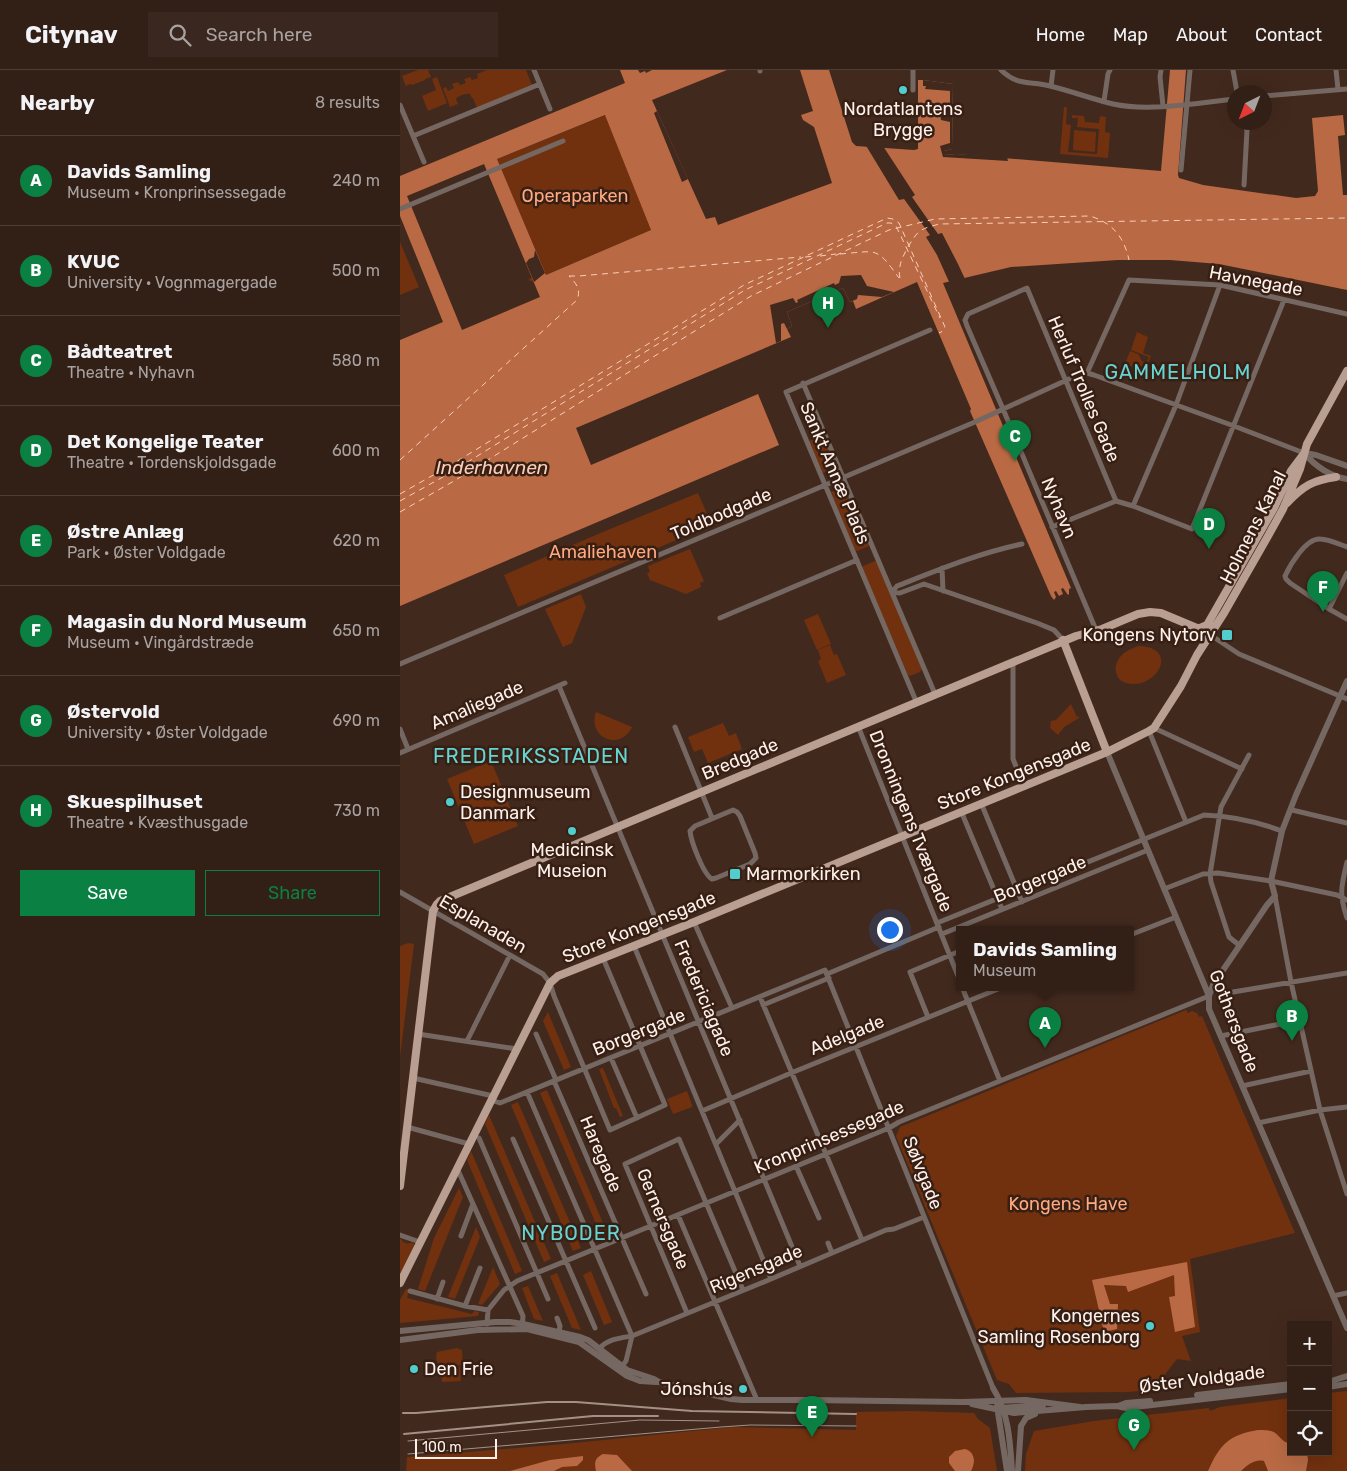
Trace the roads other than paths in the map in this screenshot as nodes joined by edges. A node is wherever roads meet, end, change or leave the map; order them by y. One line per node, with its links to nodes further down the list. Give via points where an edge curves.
1 (534, 70): 10 (street)
2 (913, 70): 15 (street)
3 (1001, 70): 12 (street, via 1015,81)
4 (1053, 70): 12 (street)
5 (1110, 70): 18 (street)
6 (1161, 70): 21 (street)
7 (1190, 70): 19 (street)
8 (1232, 70): 11 (street)
9 (1336, 70): 13 (street)
10 (540, 84): 22 (street); 24 (street)
11 (1235, 85)
12 (1052, 86): 18 (street)
13 (1338, 89): 14 (street); 16 (street)
14 (1347, 89)
15 (913, 90)
16 (1272, 95)
17 (1227, 100): 19 (street)
18 (1104, 102): 21 (street)
19 (1187, 104): 21 (street); 27 (street)
20 (400, 105): 24 (street)
21 (1163, 106)
22 (550, 109)
23 (1246, 130): 28 (street)
24 (413, 136): 26 (street)
25 (563, 141): 29 (street)
26 (424, 162)
27 (1182, 170)
28 (1244, 185)
29 (400, 209)
30 (1220, 285): 31 (street, Havnegade); 36 (street, Havnegade, via 1129,280); 39 (street)
31 (1284, 300): 33 (street, Havnegade); 41 (street)
32 (968, 314): 37 (street, Herluf Trolles Gade, via 1027,288); 40 (street, Nyhavn, via 967,326)
33 (1347, 314)
34 (930, 330): 38 (street)
35 (1347, 371): 42 (main road)
36 (1087, 373): 37 (street, Toldbodgade); 39 (street)
37 (1066, 381): 40 (street, Toldbodgade); 48 (street, Herluf Trolles Gade)
38 (804, 383): 44 (street, Sankt Annæ Plads); 47 (street, Sankt Annæ Plads, via 786,392)
39 (1176, 405): 41 (street); 49 (street)
40 (1003, 409): 44 (street, Toldbodgade); 51 (street, Nyhavn)
41 (1234, 426): 42 (street); 49 (street, via 1192,529)
42 (1304, 453): 43 (street); 45 (street, Holmens Kanal, via 1314,464); 50 (main road, Holmens Kanal); 64 (main road, Holmens Kanal, via 1291,471 1215,613 1207,625)
43 (1347, 466)
44 (844, 477): 47 (street, Toldbodgade); 60 (street, Sankt Annæ Plads)
45 (1336, 478): 46 (street, Holmens Kanal); 50 (main road, via 1308,485)
46 (1347, 479)
47 (825, 484): 54 (street, Sankt Annæ Plads); 70 (street, Toldbodgade)
48 (1116, 502): 49 (street); 51 (street)
49 (1133, 506)
50 (1283, 509): 66 (main road, Holmens Kanal)
51 (1052, 527): 65 (street, Nyhavn)
52 (1022, 544): 55 (street)
53 (1347, 546): 61 (street, via 1315,540 1300,552 1286,573 1290,583)
54 (857, 560): 62 (street); 76 (street, Sankt Annæ Plads)
55 (942, 568): 57 (street); 59 (street)
56 (1347, 576): 61 (street)
57 (920, 577): 58 (street); 60 (street, via 897,586)
58 (924, 584): 59 (street); 60 (street, via 900,593)
59 (943, 591): 67 (street, via 1054,630)
60 (892, 592): 74 (street, Sankt Annæ Plads)
61 (1329, 609): 63 (street)
62 (720, 618)
63 (1347, 619)
64 (1200, 628): 65 (main road, via 1162,613 1150,612); 66 (street); 68 (main road, via 1202,639)
65 (1096, 630): 67 (main road)
66 (1210, 635): 68 (main road); 75 (street, via 1239,654)
67 (1063, 640): 69 (main road, Bredgade); 82 (main road)
68 (1198, 652): 80 (main road, via 1181,686)
69 (1013, 661): 74 (main road, Bredgade); 86 (street, via 1013,759)
70 (400, 664)
71 (1347, 681): 75 (street)
72 (565, 683): 73 (street, Amaliegade)
73 (559, 686): 81 (street, Amaliegade); 95 (street, Fredericiagade)
74 (935, 694): 76 (main road, Bredgade)
75 (1344, 698): 89 (street, via 1296,795)
76 (916, 701): 77 (main road, Bredgade)
77 (858, 726): 87 (main road, Bredgade); 97 (street, Dronningens Tværgade)
78 (675, 727): 87 (street)
79 (400, 729): 81 (street)
80 (1151, 730): 82 (main road); 85 (street); 93 (street)
81 (408, 749): 83 (street, Amaliegade)
82 (1107, 752): 86 (main road, Store Kongensgade); 98 (street, Gothersgade)
83 (400, 753)
84 (1249, 754): 85 (street)
85 (1242, 769): 91 (street)
86 (1024, 786): 88 (main road, Store Kongensgade)
87 (702, 791): 92 (street); 95 (main road, Bredgade)
88 (981, 803): 90 (main road, Store Kongensgade); 106 (street)
89 (1292, 810): 94 (street); 96 (street)
90 (961, 811): 97 (main road, Store Kongensgade); 110 (street)
91 (1219, 816): 93 (street, Borgergade, via 1204,815); 96 (street, Borgergade); 102 (street)
92 (712, 818): 92 (street, via 695,826 690,836 707,875 713,879 750,864 756,855 737,812 729,811)
93 (1186, 822): 98 (street, Borgergade)
94 (1347, 823)
95 (618, 826): 114 (main road, Bredgade, via 440,900); 122 (street, Fredericiagade)
96 (1282, 831): 104 (street)
97 (902, 836): 117 (main road, Store Kongensgade); 118 (street, Dronningens Tværgade)
98 (1143, 839): 99 (street, Gothersgade); 101 (street, Borgergade)
99 (1148, 850): 103 (street, Borgergade); 105 (street, Gothersgade)
100 (1347, 862): 109 (street)
101 (1079, 865): 103 (street); 106 (street, Borgergade)
102 (1210, 874): 104 (street); 105 (street); 124 (street, via 1229,937)
103 (1084, 876): 112 (street, Borgergade)
104 (1271, 881): 108 (street); 109 (street)
105 (1164, 889): 115 (street, Gothersgade)
106 (1017, 890): 110 (street, Borgergade); 112 (street)
107 (400, 892): 114 (street, Esplanaden)
108 (1275, 896): 124 (street); 133 (street)
109 (1341, 897): 111 (street); 116 (street)
110 (998, 898): 113 (street); 118 (street, Borgergade)
111 (1347, 900)
112 (1022, 902): 113 (street, Borgergade)
113 (1002, 910): 119 (street, Borgergade)
114 (433, 911): 127 (street, Esplanaden); 146 (main road)
115 (1176, 917): 121 (street); 138 (street, Gothersgade)
116 (1347, 918)
117 (694, 922): 122 (main road, Store Kongensgade); 142 (street)
118 (938, 925): 123 (street, Dronningens Tværgade); 132 (street, Borgergade)
119 (962, 926)
120 (956, 928): 123 (street, Borgergade)
121 (1134, 933)
122 (662, 934): 125 (main road, Store Kongensgade); 145 (street, Fredericiagade)
123 (942, 934): 128 (street, Dronningens Tværgade)
124 (1240, 945): 138 (street)
125 (634, 946): 129 (main road, Store Kongensgade); 148 (street)
126 (956, 953): 128 (street)
127 (510, 955): 134 (street, Esplanaden, via 543,974); 150 (street)
128 (950, 956): 130 (street, Dronningens Tværgade); 143 (street, via 910,972)
129 (604, 958): 134 (main road, Store Kongensgade, via 558,976); 151 (street)
130 (956, 971)
131 (1347, 973): 133 (street)
132 (827, 974): 139 (street, Borgergade); 141 (street, Borgergade); 152 (street, Sølvgade)
133 (1292, 982): 137 (street); 144 (street)
134 (550, 983): 153 (main road, Store Kongensgade); 155 (street)
135 (964, 991): 140 (street)
136 (993, 991): 140 (street, Adelgade)
137 (1233, 992)
138 (1209, 996): 149 (street, Gothersgade, via 1209,1009); 160 (street, Kronprinsessegade)
139 (760, 997): 141 (street); 142 (street, Borgergade)
140 (968, 1001): 143 (street, Adelgade); 160 (street)
141 (763, 1005): 157 (street)
142 (732, 1008): 145 (street, Borgergade)
143 (928, 1017): 152 (street, Adelgade)
144 (1300, 1020): 149 (street); 156 (street)
145 (699, 1022): 148 (street, Borgergade); 164 (street, Fredericiagade)
146 (418, 1034): 150 (street); 158 (main road)
147 (536, 1034): 159 (street, Haregade)
148 (670, 1034): 151 (street, Borgergade); 167 (street)
149 (1220, 1036): 161 (street, Gothersgade)
150 (466, 1041): 153 (street)
151 (640, 1046): 154 (street, Borgergade); 168 (street, via 665,1105)
152 (856, 1046): 157 (street, Adelgade); 172 (street, Sølvgade)
153 (517, 1049): 163 (main road, Store Kongensgade)
154 (612, 1058): 155 (street, Borgergade); 168 (street)
155 (584, 1069): 159 (street, Borgergade); 168 (street, via 610,1130)
156 (1311, 1071): 161 (street); 166 (street)
157 (791, 1073): 164 (street, Adelgade); 177 (street)
158 (413, 1078): 163 (street, Borgergade); 171 (main road)
159 (555, 1081): 162 (street, Borgergade); 192 (street, Haregade)
160 (1000, 1081): 172 (street, Kronprinsessegade)
161 (1242, 1086): 170 (street, Gothersgade)
162 (527, 1092): 163 (street, Borgergade, via 500,1103); 196 (street)
163 (492, 1098): 175 (main road, Store Kongensgade)
164 (730, 1099): 167 (street, Adelgade); 169 (street, Fredericiagade)
165 (1347, 1107): 166 (street)
166 (1320, 1110): 170 (street); 183 (street)
167 (702, 1111): 176 (street)
168 (637, 1118)
169 (740, 1120): 176 (street); 180 (street, Fredericiagade)
170 (1258, 1123): 210 (street, Gothersgade)
171 (407, 1127): 175 (street); 181 (main road)
172 (889, 1128): 177 (street, Kronprinsessegade); 187 (street, Sølvgade)
173 (479, 1138): 201 (street)
174 (513, 1139): 198 (street)
175 (469, 1144): 179 (main road, Store Kongensgade)
176 (716, 1144): 182 (street)
177 (825, 1154): 178 (street, Kronprinsessegade); 193 (street)
178 (796, 1166): 180 (street, Kronprinsessegade); 188 (street)
179 (457, 1167): 185 (street); 194 (main road, Store Kongensgade)
180 (764, 1179): 182 (street, Kronprinsessegade); 199 (street, Fredericiagade)
181 (400, 1186)
182 (735, 1191): 184 (street, Kronprinsessegade); 202 (street)
183 (1347, 1194)
184 (706, 1203): 186 (street, Kronprinsessegade); 189 (street, Gernersgade, via 679,1139 624,1164); 206 (street)
185 (473, 1204): 191 (street); 205 (street)
186 (678, 1215): 189 (street, Kronprinsessegade); 213 (street)
187 (924, 1217): 193 (street, Rigensgade); 234 (street, Sølvgade)
188 (819, 1218)
189 (651, 1226): 192 (street, Kronprinsessegade); 216 (street, Gernersgade)
190 (400, 1234): 194 (street)
191 (461, 1236)
192 (622, 1238): 196 (street, Kronprinsessegade); 209 (street, Haregade)
193 (862, 1240): 197 (street, Rigensgade)
194 (420, 1242): 204 (main road, Store Kongensgade)
195 (828, 1243): 197 (street)
196 (594, 1249): 198 (street, Kronprinsessegade); 224 (street)
197 (832, 1253): 199 (street, Rigensgade)
198 (566, 1261): 201 (street, Kronprinsessegade); 220 (street)
199 (800, 1266): 202 (street, Rigensgade)
200 (480, 1268): 214 (street)
201 (537, 1273): 205 (street, Kronprinsessegade); 212 (street)
202 (771, 1279): 206 (street, Rigensgade)
203 (443, 1282): 211 (street)
204 (400, 1283)
205 (509, 1286): 215 (street, Kronprinsessegade); 219 (street, via 524,1316)
206 (742, 1290): 213 (street, Rigensgade)
207 (410, 1291): 211 (street)
208 (1347, 1293): 210 (street)
209 (646, 1294)
210 (1333, 1296): 221 (street, Gothersgade)
211 (437, 1298): 214 (street)
212 (548, 1299)
213 (715, 1302): 216 (street, Rigensgade); 236 (street)
214 (465, 1306): 215 (street)
215 (488, 1310): 218 (street)
216 (687, 1313): 224 (street, Rigensgade)
217 (557, 1318): 223 (street)
218 (488, 1326): 219 (street, Øster Voldgade, via 502,1322); 222 (street, Øster Voldgade); 225 (street, Øster Voldgade)
219 (522, 1326): 223 (street, Øster Voldgade); 230 (street, Øster Voldgade, via 580,1342 627,1376 640,1381)
220 (595, 1328)
221 (1347, 1328)
222 (400, 1331)
223 (559, 1332): 226 (street, Øster Voldgade, via 580,1337)
224 (632, 1336): 226 (street, Rigensgade, via 612,1340); 227 (street)
225 (400, 1340)
226 (600, 1348): 227 (street, Øster Voldgade)
227 (622, 1366): 230 (street, Øster Voldgade)
228 (1347, 1376): 229 (street)
229 (1332, 1381)
230 (660, 1382): 236 (street, Øster Voldgade, via 731,1399)
231 (1287, 1384): 238 (street, Øster Voldgade)
232 (1347, 1384): 233 (street)
233 (1332, 1386)
234 (993, 1388): 237 (street, Sølvgade)
235 (1287, 1389): 238 (street, Øster Voldgade, via 1126,1408)
236 (757, 1400): 237 (street, Øster Voldgade, via 963,1402)
237 (1000, 1406): 239 (street); 240 (street, Øster Voldgade, via 1014,1413); 241 (street, Sølvgade); 242 (street, Sølvgade, via 1010,1440)
238 (1117, 1406): 239 (street, Øster Voldgade)
239 (1080, 1408): 240 (street, Øster Voldgade)
240 (1040, 1411): 243 (street, via 1022,1423)
241 (1007, 1471)
242 (1012, 1471)
243 (1018, 1471)

